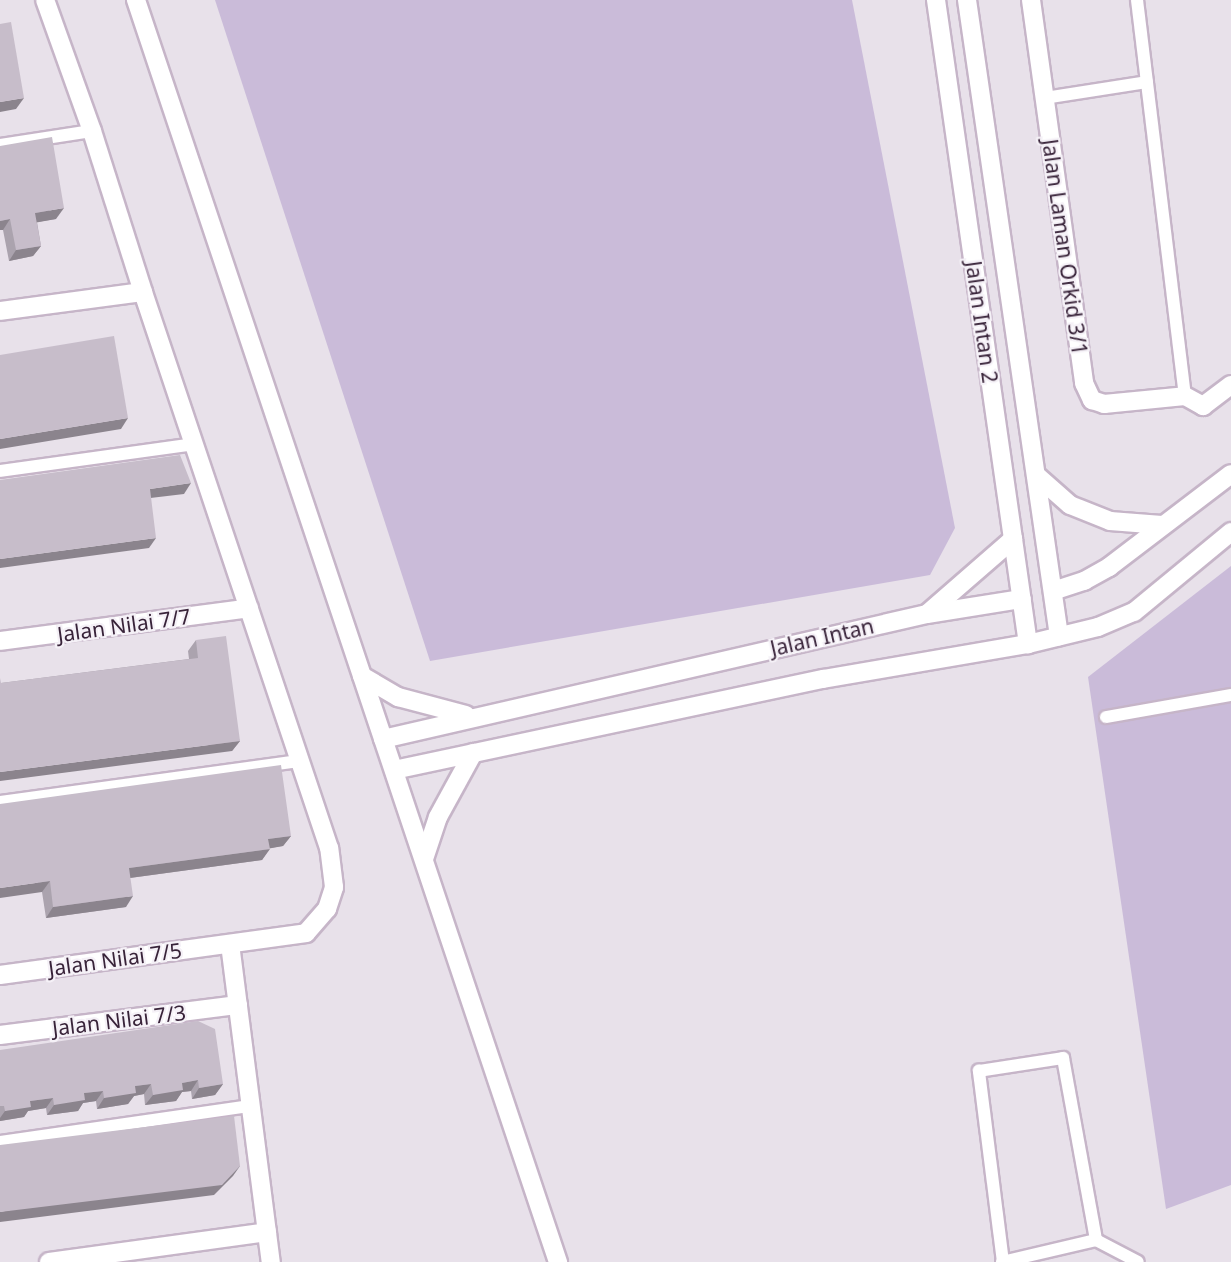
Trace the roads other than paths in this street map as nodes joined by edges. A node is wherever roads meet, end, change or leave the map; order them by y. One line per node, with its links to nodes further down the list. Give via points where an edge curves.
1 (45, 0): 9 (street, Jalan Nilai 7/5)
2 (136, 0): 29 (street)
3 (936, 0): 21 (street, Jalan Intan 2)
4 (967, 0): 18 (street, Jalan Intan 2)
5 (1031, 0): 8 (street, Jalan Laman Orkid 3/1)
6 (1137, 0): 7 (lane)
7 (1147, 82): 8 (lane); 14 (lane)
8 (1046, 98): 14 (street, Jalan Laman Orkid 3/1, via 1084,383 1092,400 1104,404)
9 (92, 131): 10 (lane); 11 (street, Jalan Nilai 7/5)
10 (0, 145)
11 (142, 292): 12 (street); 15 (street, Jalan Nilai 7/5)
12 (0, 311)
13 (1231, 385): 14 (street, Jalan Laman Orkid 3/1, via 1203,406)
14 (1185, 396)
15 (194, 444): 16 (lane); 24 (street, Jalan Nilai 7/5)
16 (0, 471)
17 (1231, 474): 19 (street, Jalan Intan)
18 (1036, 475): 19 (street, via 1070,505 1110,521); 22 (street, Jalan Intan 2)
19 (1162, 525): 22 (street, Jalan Intan, via 1109,567 1084,581)
20 (1231, 532): 26 (street, Jalan Intan, via 1134,612)
21 (1013, 540): 23 (street, Jalan Intan 2); 25 (street)
22 (1053, 591): 23 (street, Jalan Intan); 26 (street, Jalan Intan 2)
23 (1022, 599): 25 (street, Jalan Intan); 28 (street, Jalan Intan 2)
24 (249, 608): 27 (street, Jalan Nilai 7/7); 35 (street, Jalan Nilai 7/5)
25 (927, 614): 31 (street, Jalan Intan)
26 (1059, 636): 28 (street, Jalan Intan)
27 (0, 641)
28 (1028, 644): 34 (street, Jalan Intan, via 823,679)
29 (362, 676): 31 (street, via 398,697); 33 (street)
30 (1231, 695): 32 (lane)
31 (473, 716): 33 (street, Jalan Intan)
32 (1106, 717)
33 (383, 739): 36 (street)
34 (473, 753): 36 (street, Jalan Intan); 38 (street, via 438,817)
35 (300, 760): 37 (lane); 39 (street, Jalan Nilai 7/5, via 330,848 334,887 327,909 306,933)
36 (394, 770): 38 (street)
37 (0, 802)
38 (423, 859): 49 (street)
39 (230, 944): 40 (street, Jalan Nilai 7/5); 41 (street)
40 (0, 975)
41 (238, 1005): 42 (street, Jalan Nilai 7/3); 43 (street)
42 (0, 1035)
43 (251, 1106): 44 (lane); 45 (street)
44 (0, 1142)
45 (267, 1232): 47 (street); 48 (street)
46 (1096, 1240): 50 (lane); 50 (lane, via 1063,1058 979,1071); 51 (lane)
47 (49, 1262)
48 (271, 1262)
49 (558, 1262)
50 (1003, 1262)
51 (1138, 1262)

